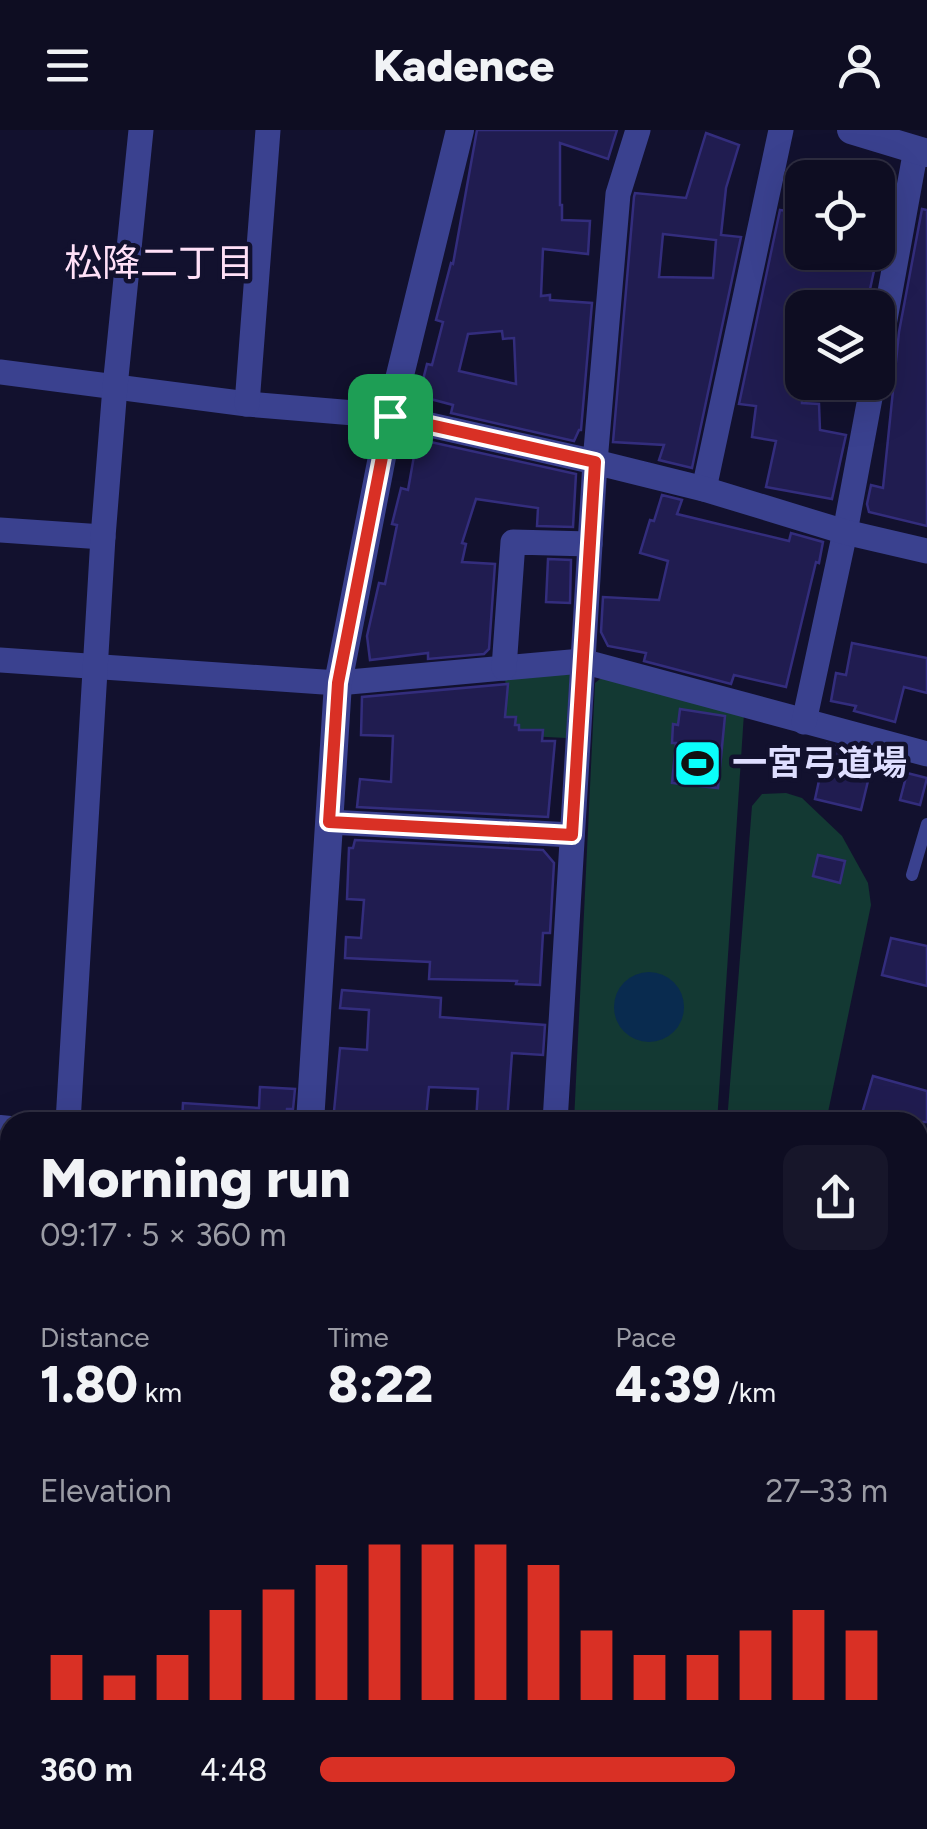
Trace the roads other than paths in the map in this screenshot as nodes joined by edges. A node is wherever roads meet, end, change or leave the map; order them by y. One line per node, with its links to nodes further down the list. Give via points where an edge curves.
1 (141, 130): 10 (street)
2 (268, 130): 12 (street)
3 (460, 130): 13 (street)
4 (638, 130): 14 (street, via 618,194)
5 (781, 130): 15 (street)
6 (852, 130): 7 (street)
7 (922, 151): 8 (street)
8 (892, 290)
9 (0, 372): 10 (street)
10 (116, 387): 12 (street); 18 (street)
11 (870, 400): 17 (street)
12 (248, 404): 13 (street)
13 (390, 416): 14 (street); 25 (street)
14 (595, 462): 15 (street); 19 (street)
15 (704, 489): 17 (street)
16 (0, 530): 18 (street)
17 (845, 532): 20 (street); 26 (street)
18 (103, 537): 23 (street)
19 (590, 544): 22 (street); 24 (street, via 513,542)
20 (927, 551)
21 (0, 660): 23 (street)
22 (582, 661): 24 (street); 26 (street); 30 (street)
23 (96, 666): 25 (street); 32 (street)
24 (504, 668): 25 (street)
25 (338, 683): 28 (street)
26 (804, 722): 27 (street)
27 (927, 754)
28 (329, 822): 30 (street); 33 (street)
29 (927, 824): 31 (lane)
30 (572, 835): 34 (street)
31 (912, 875)
32 (69, 1112)
33 (311, 1112)
34 (557, 1112)

